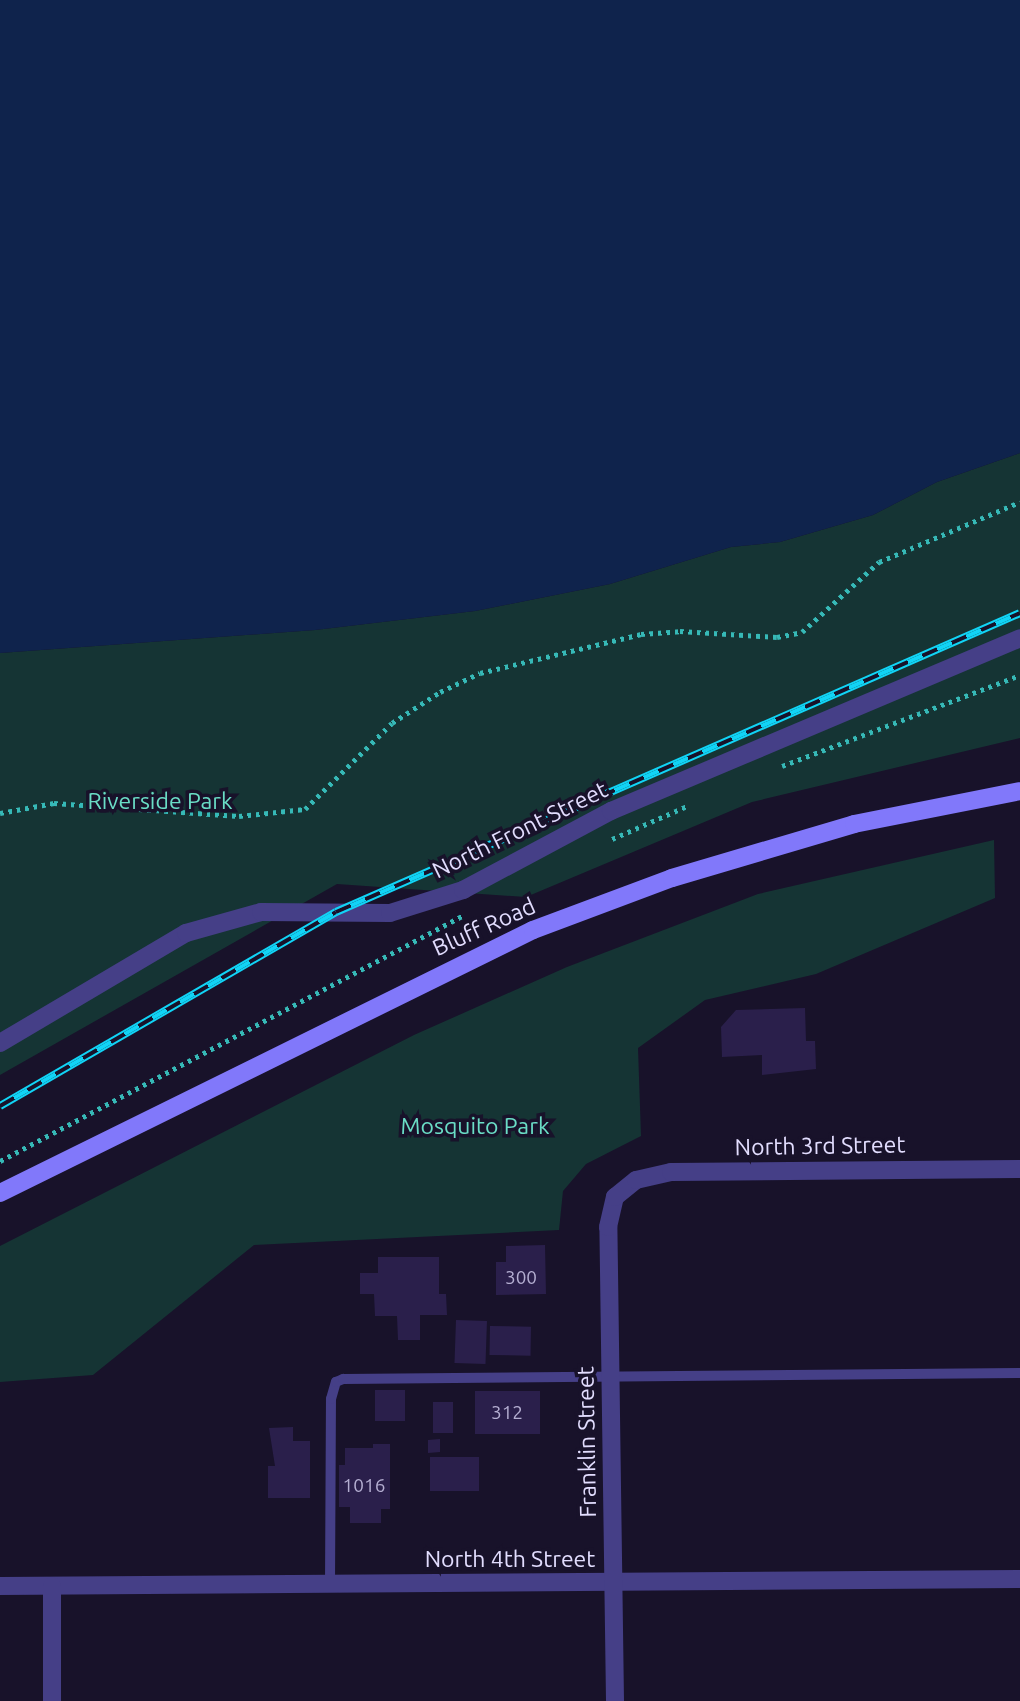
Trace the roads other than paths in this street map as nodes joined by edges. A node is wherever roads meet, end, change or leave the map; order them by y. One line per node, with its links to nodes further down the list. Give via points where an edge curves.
1 (1020, 638): 3 (street, North Front Street, via 611,811 463,890 390,913 261,912 186,933)
2 (1020, 790): 6 (main road, Bluff Road, via 854,824 673,878 533,930)
3 (0, 1043)
4 (1020, 1169): 5 (street, North 3rd Street, via 671,1172 651,1175)
5 (625, 1188): 8 (street, Franklin Street, via 615,1197 608,1227)
6 (0, 1193)
7 (1020, 1373): 8 (lane)
8 (611, 1375): 10 (street, Franklin Street); 11 (lane, via 351,1377 335,1382 331,1399)
9 (1020, 1579): 10 (street, North 4th Street)
10 (614, 1583): 11 (street, North 4th Street); 15 (street, Franklin Street)
11 (330, 1585): 13 (street, North 4th Street)
12 (0, 1586): 13 (street, North 4th Street)
13 (52, 1586): 14 (street)
14 (52, 1701)
15 (615, 1701)

